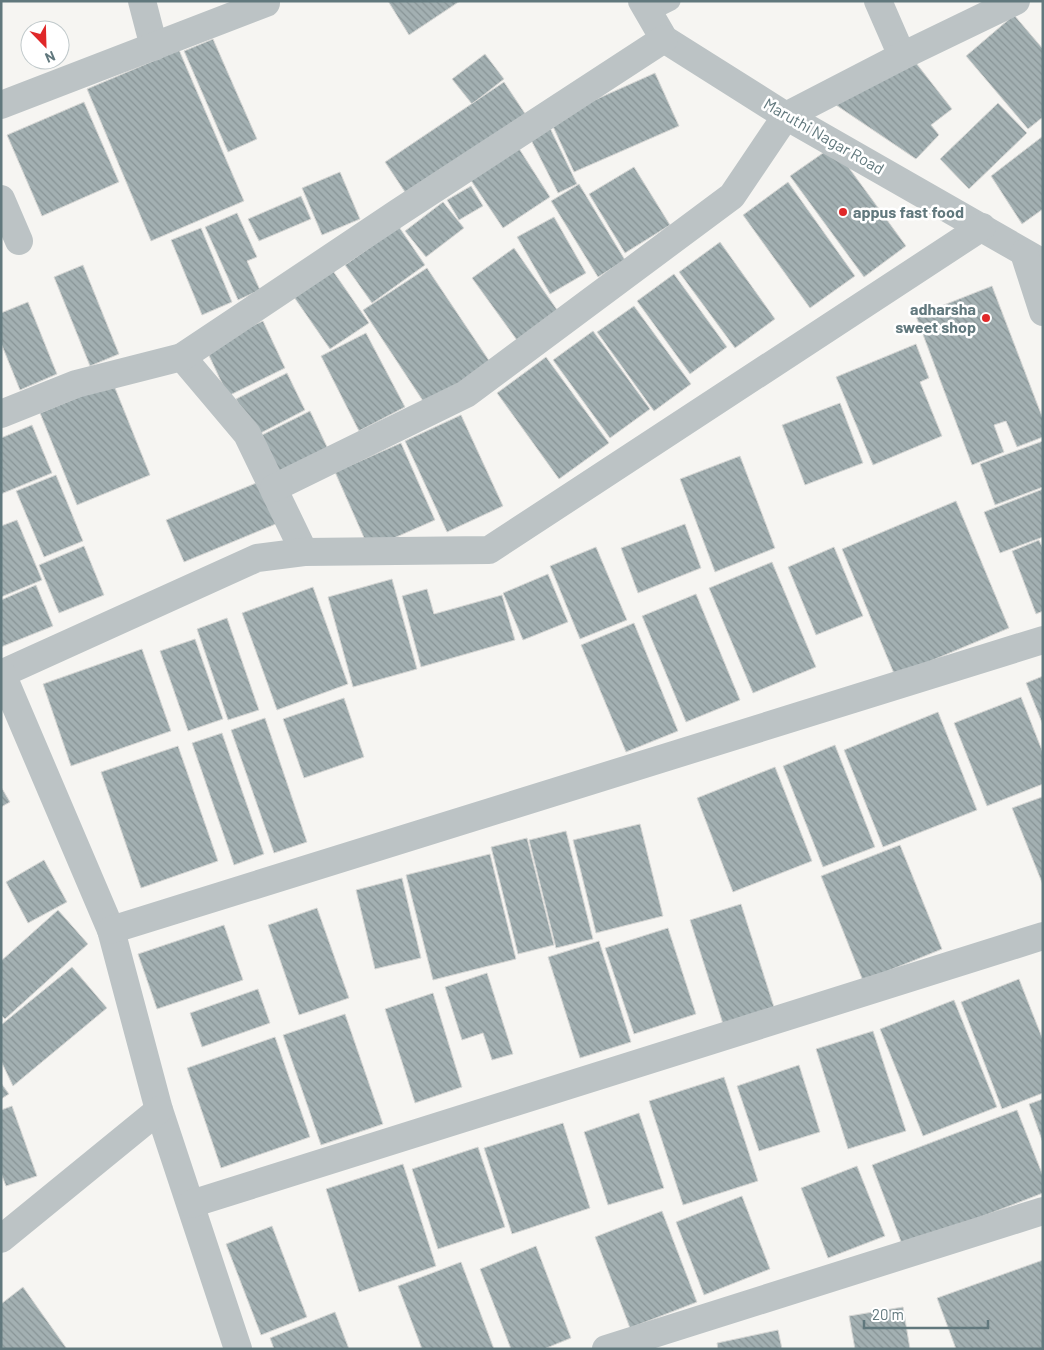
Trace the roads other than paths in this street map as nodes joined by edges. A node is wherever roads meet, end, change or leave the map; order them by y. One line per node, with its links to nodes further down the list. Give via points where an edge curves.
1 (142, 1): 7 (street)
2 (878, 1): 8 (street)
3 (1016, 1): 8 (street)
4 (266, 3): 7 (street)
5 (654, 5): 6 (street, Maruthi Nagar Road)
6 (664, 39): 10 (street, Maruthi Nagar Road); 16 (street)
7 (154, 47): 9 (street)
8 (902, 56): 10 (street)
9 (1, 105)
10 (786, 116): 12 (street, Maruthi Nagar Road); 18 (street, via 732,196 466,394)
11 (1, 199): 13 (street)
12 (982, 227): 14 (street, Maruthi Nagar Road); 19 (street, via 489,550)
13 (19, 241)
14 (1033, 258): 15 (street)
15 (1043, 312)
16 (182, 357): 17 (street, via 76,384); 18 (street, via 247,434)
17 (1, 414)
18 (274, 488): 19 (street)
19 (304, 552): 21 (street, via 257,558)
20 (1043, 640): 22 (street)
21 (2, 674): 22 (street)
22 (111, 930): 24 (street)
23 (1043, 936): 25 (street)
24 (159, 1110): 25 (street); 27 (street)
25 (191, 1204): 28 (street)
26 (1043, 1211): 29 (street)
27 (1, 1239)
28 (229, 1345)
29 (606, 1349)

